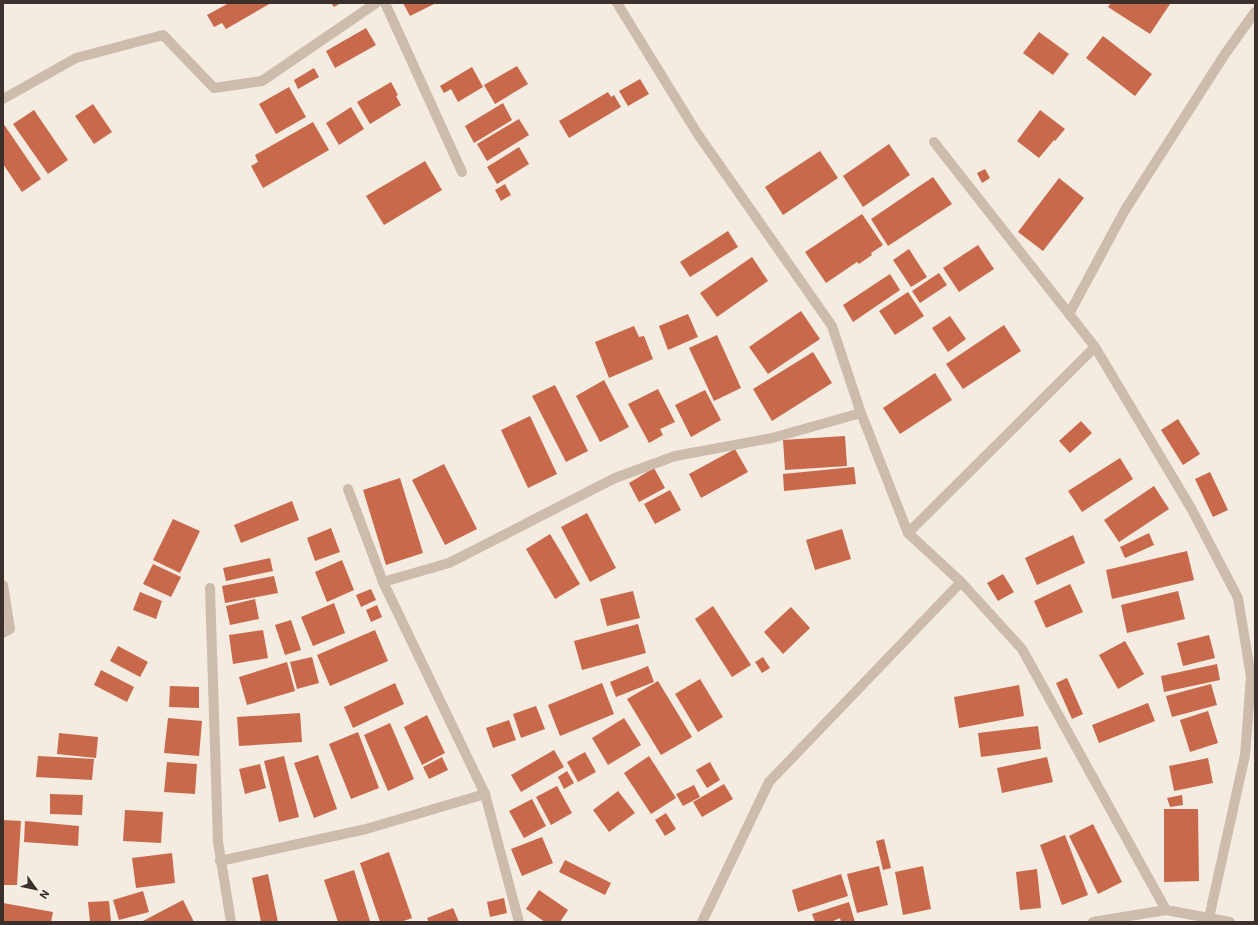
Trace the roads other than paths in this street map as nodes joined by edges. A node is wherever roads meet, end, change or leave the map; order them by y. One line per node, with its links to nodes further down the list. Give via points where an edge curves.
1 (376, 3): 5 (street, via 262,81 214,88 162,35 76,58)
2 (385, 3): 7 (street)
3 (617, 3): 10 (street, via 697,133 832,326)
4 (1255, 12): 8 (street, via 1225,54 1125,210)
5 (3, 99)
6 (934, 142): 8 (street)
7 (462, 172)
8 (1069, 314): 9 (street)
9 (1095, 347): 12 (street); 22 (street, via 1191,508 1238,598 1252,676 1245,755)
10 (861, 413): 12 (street); 13 (street, via 772,438 675,456 615,478 449,563)
11 (348, 489): 13 (street)
12 (908, 533): 14 (street)
13 (383, 582): 18 (street)
14 (961, 582): 20 (street, via 1022,649); 25 (street, via 769,782)
15 (3, 585): 17 (street, via 10,629)
16 (210, 588): 19 (street)
17 (3, 634)
18 (485, 794): 19 (street, via 366,829); 24 (street)
19 (220, 861): 23 (street)
20 (1166, 910): 21 (street); 26 (street)
21 (1185, 918): 22 (street)
22 (1209, 918): 27 (street)
23 (231, 922)
24 (519, 922)
25 (702, 922)
26 (1093, 922)
27 (1230, 922)

